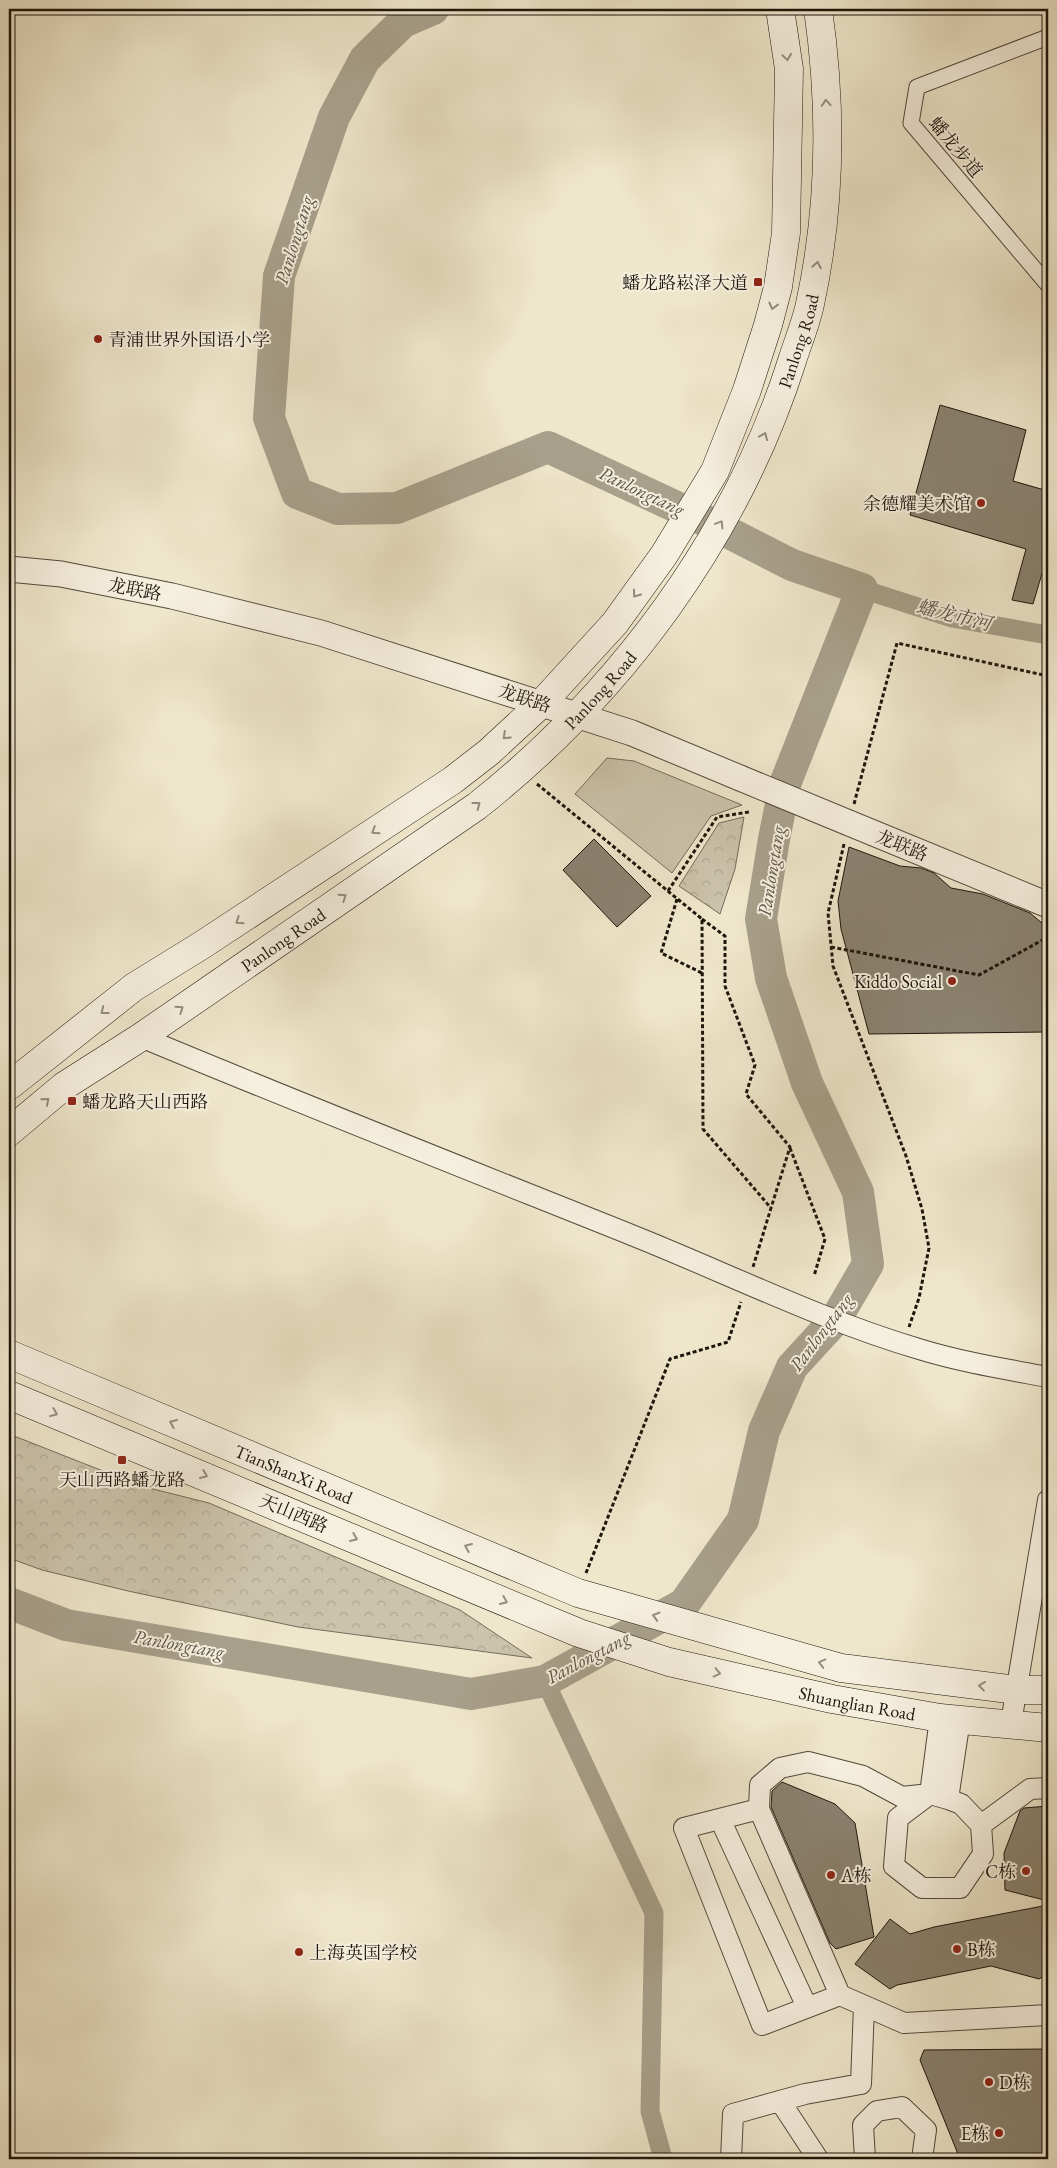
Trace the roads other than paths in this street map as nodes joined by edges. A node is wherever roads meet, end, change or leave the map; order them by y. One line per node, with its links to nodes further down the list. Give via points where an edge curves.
1 (780, 9): 6 (main road, Panlong Road, one-way to 6, via 788,69 786,233 778,287 747,390 715,471 664,555 615,622)
2 (818, 9): 7 (main road, Panlong Road, one-way to 2, via 634,652 695,566 745,481 782,394 810,306 824,224 828,146)
3 (1048, 37): 4 (street, 蟠龙步道, via 917,87 911,123)
4 (1048, 285)
5 (9, 569): 6 (street, 龙联路, via 61,574 172,596 322,633)
6 (542, 703): 7 (street, 龙联路); 10 (main road, Panlong Road, one-way to 10, via 489,752 452,780 134,987)
7 (577, 714): 8 (street, 龙联路, bridge, via 632,732); 9 (main road, Panlong Road, one-way to 7, via 477,806 521,771)
8 (1048, 906)
9 (140, 1036): 11 (main road, Panlong Road, one-way to 9, via 64,1086); 13 (street, via 775,1296 897,1342 920,1350)
10 (9, 1086)
11 (9, 1132)
12 (9, 1354): 17 (main road, TianShanXi Road, one-way to 12, via 841,1668 578,1593)
13 (1048, 1377)
14 (9, 1394): 16 (main road, 天山西路, one-way to 16, via 579,1633)
15 (1048, 1500): 17 (street)
16 (669, 1662): 19 (main road, Shuanglian Road, one-way to 19, via 832,1699)
17 (1017, 1690): 18 (main road, TianShanXi Road); 20 (street)
18 (1048, 1690)
19 (950, 1719): 20 (main road, Shuanglian Road); 23 (street)
20 (1011, 1723): 21 (main road, Shuanglian Road)
21 (1048, 1728)
22 (1048, 1788): 26 (street, via 1030,1789)
23 (939, 1796): 24 (street, via 902,1797 864,1776 808,1762 780,1768 760,1785); 26 (street, via 961,1804); 26 (street, via 898,1818 894,1866 922,1888 960,1888 983,1854)
24 (759, 1809): 25 (street); 27 (street)
25 (720, 1819): 29 (street); 29 (street, via 684,1828 762,2025)
26 (982, 1825)
27 (840, 1995): 28 (street); 29 (street)
28 (864, 2006): 30 (street, via 904,2024); 31 (street)
29 (807, 2007)
30 (1048, 2015)
31 (861, 2084): 32 (street); 33 (street)
32 (780, 2101): 34 (street, via 733,2114); 35 (street)
33 (876, 2111): 36 (street, via 863,2125); 37 (street, via 902,2107 926,2130)
34 (731, 2159)
35 (818, 2159)
36 (864, 2159)
37 (922, 2159)

